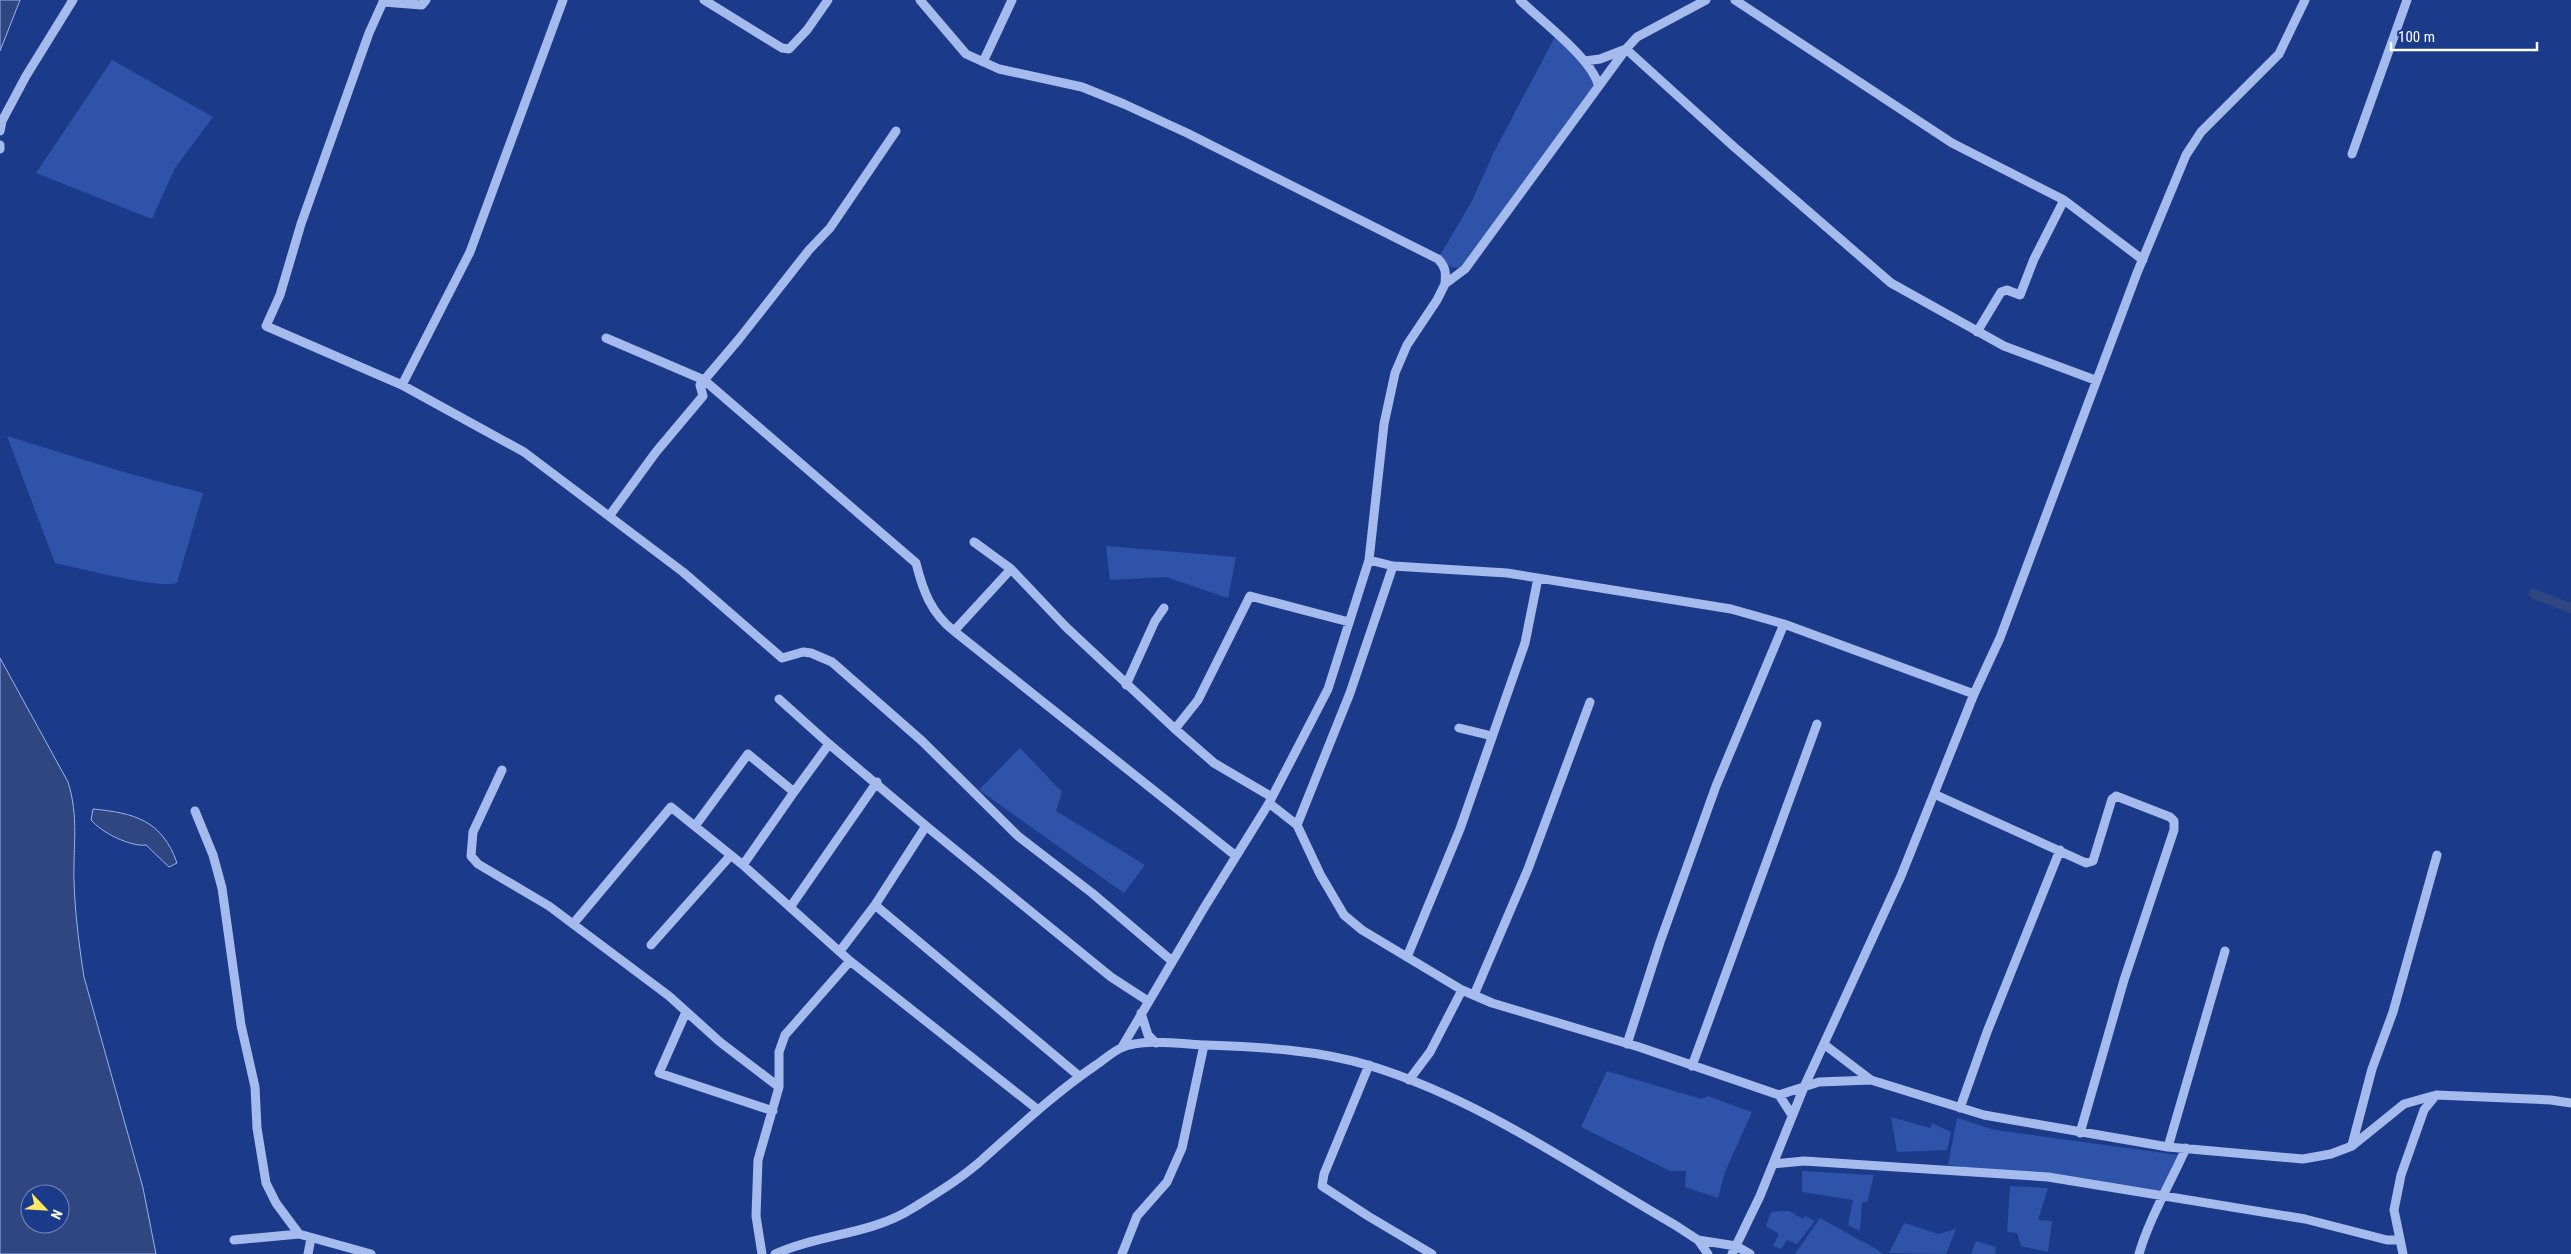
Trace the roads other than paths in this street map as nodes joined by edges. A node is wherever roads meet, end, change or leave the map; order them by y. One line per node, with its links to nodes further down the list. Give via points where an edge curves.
1 (73, 0): 18 (street, via 18,92)
2 (426, 0): 13 (street, via 422,5)
3 (563, 0): 32 (street, via 470,252)
4 (704, 0): 5 (street, via 788,49 807,30)
5 (828, 0)
6 (920, 0): 16 (street, via 966,54)
7 (1012, 0): 16 (street)
8 (1520, 0): 15 (street)
9 (1706, 0): 14 (street, via 1637,37)
10 (1735, 0): 23 (street, via 1952,143)
11 (2305, 0): 24 (street, via 2279,54 2201,132 2186,155)
12 (2407, 0): 22 (street)
13 (382, 1): 32 (street, via 301,224 280,295 266,326)
14 (1626, 48): 15 (street, via 1600,59); 17 (street); 28 (street, via 1891,283)
15 (1585, 61): 17 (street, via 1595,73)
16 (983, 62): 25 (street, via 1027,77 1082,87 1124,104 1423,250)
17 (1598, 84): 26 (street)
18 (0, 131)
19 (896, 131): 30 (street, via 830,228)
20 (0, 145): 21 (street)
21 (0, 149)
22 (2352, 154)
23 (2064, 200): 24 (street); 28 (street, via 2020,295 2007,290 2001,292)
24 (2143, 260): 31 (street)
25 (1443, 264): 26 (street); 27 (street)
26 (1465, 269): 27 (street)
27 (1445, 284): 35 (street, via 1407,345 1390,389 1374,498)
28 (1977, 332): 31 (street, via 2004,346)
29 (606, 338): 30 (street)
30 (704, 380): 33 (street, via 700,385 703,396 656,452); 42 (street, via 916,563 923,592 941,620)
31 (2095, 380): 44 (street, via 2000,638)
32 (402, 385): 33 (street, via 524,452)
33 (610, 515): 74 (street, via 683,572 782,658 803,652 832,662 922,741 1018,836 1092,893)
34 (974, 542): 37 (street)
35 (1369, 560): 36 (street); 40 (street)
36 (1393, 566): 38 (street); 58 (street, via 1350,693)
37 (1012, 569): 42 (street); 43 (street)
38 (1538, 578): 41 (street, via 1731,609); 50 (street, via 1524,643)
39 (1164, 608): 43 (street)
40 (1349, 622): 49 (street, via 1250,596 1198,700); 56 (street, via 1328,689)
41 (1784, 624): 44 (street); 81 (street, via 1716,786)
42 (954, 631): 64 (street)
43 (1126, 685): 49 (street)
44 (1974, 694): 55 (street)
45 (779, 699): 51 (street)
46 (1590, 702): 76 (street, via 1528,869)
47 (1817, 724): 86 (street)
48 (1459, 728): 50 (street)
49 (1174, 729): 56 (street, via 1214,763)
50 (1492, 736): 72 (street, via 1460,829)
51 (829, 744): 53 (street); 54 (street)
52 (502, 770): 68 (street, via 473,832 471,856 478,864)
53 (876, 782): 60 (street); 67 (street)
54 (794, 792): 59 (street, via 748,754); 65 (street)
55 (1934, 794): 61 (street); 82 (street, via 1902,876)
56 (1271, 800): 58 (street); 64 (street)
57 (195, 812): 105 (street, via 213,855 222,888 241,1025 255,1087 257,1128 266,1183)
58 (1297, 825): 72 (street, via 1344,915)
59 (695, 826): 63 (street); 68 (street, via 671,807)
60 (926, 826): 66 (street); 77 (street, via 1111,977)
61 (2060, 850): 95 (street); 99 (street, via 2086,863 2093,861 2112,799 2116,796 2174,821 2174,830 2124,980)
62 (2437, 854): 101 (street)
63 (731, 855): 65 (street); 69 (street)
64 (1236, 856): 74 (street)
65 (743, 865): 67 (street)
66 (875, 905): 70 (street); 87 (street)
67 (791, 906): 70 (street)
68 (573, 924): 78 (street)
69 (651, 945)
70 (840, 951): 73 (street)
71 (2225, 951): 100 (street)
72 (1407, 957): 75 (street)
73 (850, 961): 90 (street, via 785,1035 778,1062); 96 (street)
74 (1172, 962): 77 (street)
75 (1462, 990): 76 (street); 88 (street, via 1430,1052)
76 (1474, 995): 81 (street)
77 (1148, 1001): 79 (street)
78 (686, 1012): 90 (street); 97 (street, via 659,1072)
79 (1141, 1013): 80 (street, via 1148,1035); 84 (street)
80 (1156, 1043): 83 (street); 84 (street)
81 (1627, 1044): 86 (street)
82 (1825, 1044): 89 (street); 91 (street)
83 (1204, 1045): 85 (street, via 1277,1049); 115 (street, via 1182,1148 1167,1182 1137,1216)
84 (1122, 1047): 87 (street)
85 (1369, 1065): 88 (street); 116 (street, via 1322,1186)
86 (1692, 1066): 92 (street)
87 (1079, 1076): 96 (street)
88 (1410, 1080): 108 (street, via 1461,1101 1513,1128)
89 (1871, 1080): 91 (street, via 1819,1082); 95 (street)
90 (779, 1087): 97 (street)
91 (1804, 1087): 92 (street); 98 (street)
92 (1779, 1095): 98 (street)
93 (2436, 1095): 94 (street); 101 (street, via 2404,1104); 109 (street, via 2424,1110 2401,1175 2394,1210)
94 (2571, 1103)
95 (1960, 1108): 99 (street)
96 (1037, 1109): 114 (street, via 981,1161 900,1217 795,1245)
97 (773, 1111): 113 (street, via 762,1142 756,1180 756,1216)
98 (1792, 1115): 103 (street)
99 (2080, 1132): 100 (street)
100 (2168, 1146): 102 (street)
101 (2352, 1146): 102 (street, via 2303,1159)
102 (2186, 1148): 104 (street)
103 (1773, 1164): 104 (street, via 1804,1162 2048,1177); 110 (street)
104 (2165, 1197): 109 (street, via 2306,1219 2387,1240); 119 (street)
105 (299, 1234): 106 (street); 107 (street)
106 (311, 1238): 111 (street); 112 (street)
107 (234, 1240)
108 (1698, 1240): 110 (street); 117 (street)
109 (2399, 1240): 120 (street)
110 (1734, 1250): 118 (street)
111 (308, 1254)
112 (371, 1254)
113 (762, 1254)
114 (775, 1254)
115 (1122, 1254)
116 (1432, 1254)
117 (1708, 1254)
118 (1750, 1254)
119 (2139, 1254)
120 (2403, 1254)

